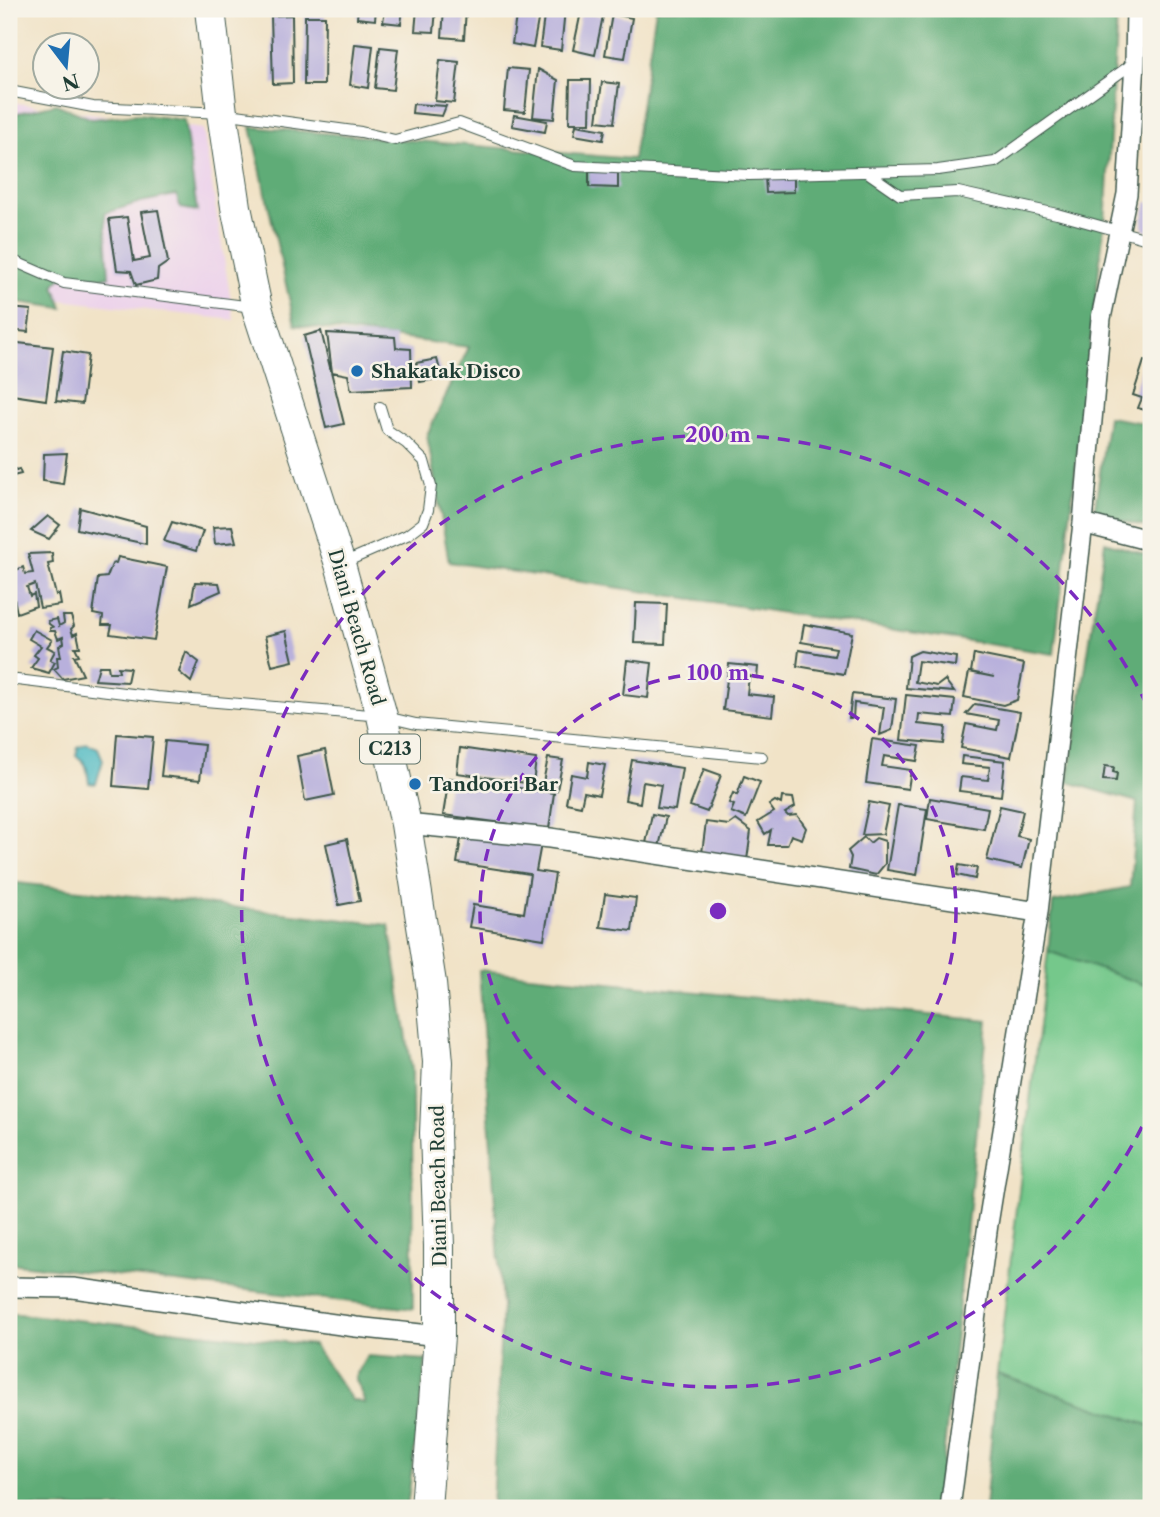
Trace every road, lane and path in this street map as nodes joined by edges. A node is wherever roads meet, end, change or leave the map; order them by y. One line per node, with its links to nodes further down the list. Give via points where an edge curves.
1 (210, 9): 5 (main road, Diani Beach Road / C213)
2 (1136, 9): 3 (street)
3 (1143, 63): 6 (lane, via 995,162 938,170); 7 (street)
4 (9, 91): 5 (lane, via 93,107)
5 (222, 113): 6 (lane, via 395,139 459,123 575,166 749,175); 10 (main road, Diani Beach Road / C213)
6 (867, 172): 7 (lane, via 900,195 958,192)
7 (1119, 231): 8 (lane); 12 (street, via 1101,318)
8 (1151, 240)
9 (9, 259): 10 (lane, via 64,283)
10 (257, 308): 14 (main road, Diani Beach Road / C213)
11 (380, 407): 14 (lane, via 387,430 424,461 432,486 428,510 423,523 407,535)
12 (1083, 523): 13 (street); 19 (street)
13 (1151, 541)
14 (340, 564): 16 (main road, Diani Beach Road / C213)
15 (9, 679): 16 (lane)
16 (382, 716): 17 (lane, via 416,724); 18 (main road, Diani Beach Road / C213)
17 (762, 757)
18 (406, 824): 19 (street, via 550,838); 21 (main road, Diani Beach Road / C213, via 431,983 438,1062)
19 (1038, 912): 23 (street, via 988,1224)
20 (9, 1287): 21 (street, via 73,1288)
21 (439, 1336): 22 (main road, Diani Beach Road / C213)
22 (426, 1508)
23 (950, 1508)

